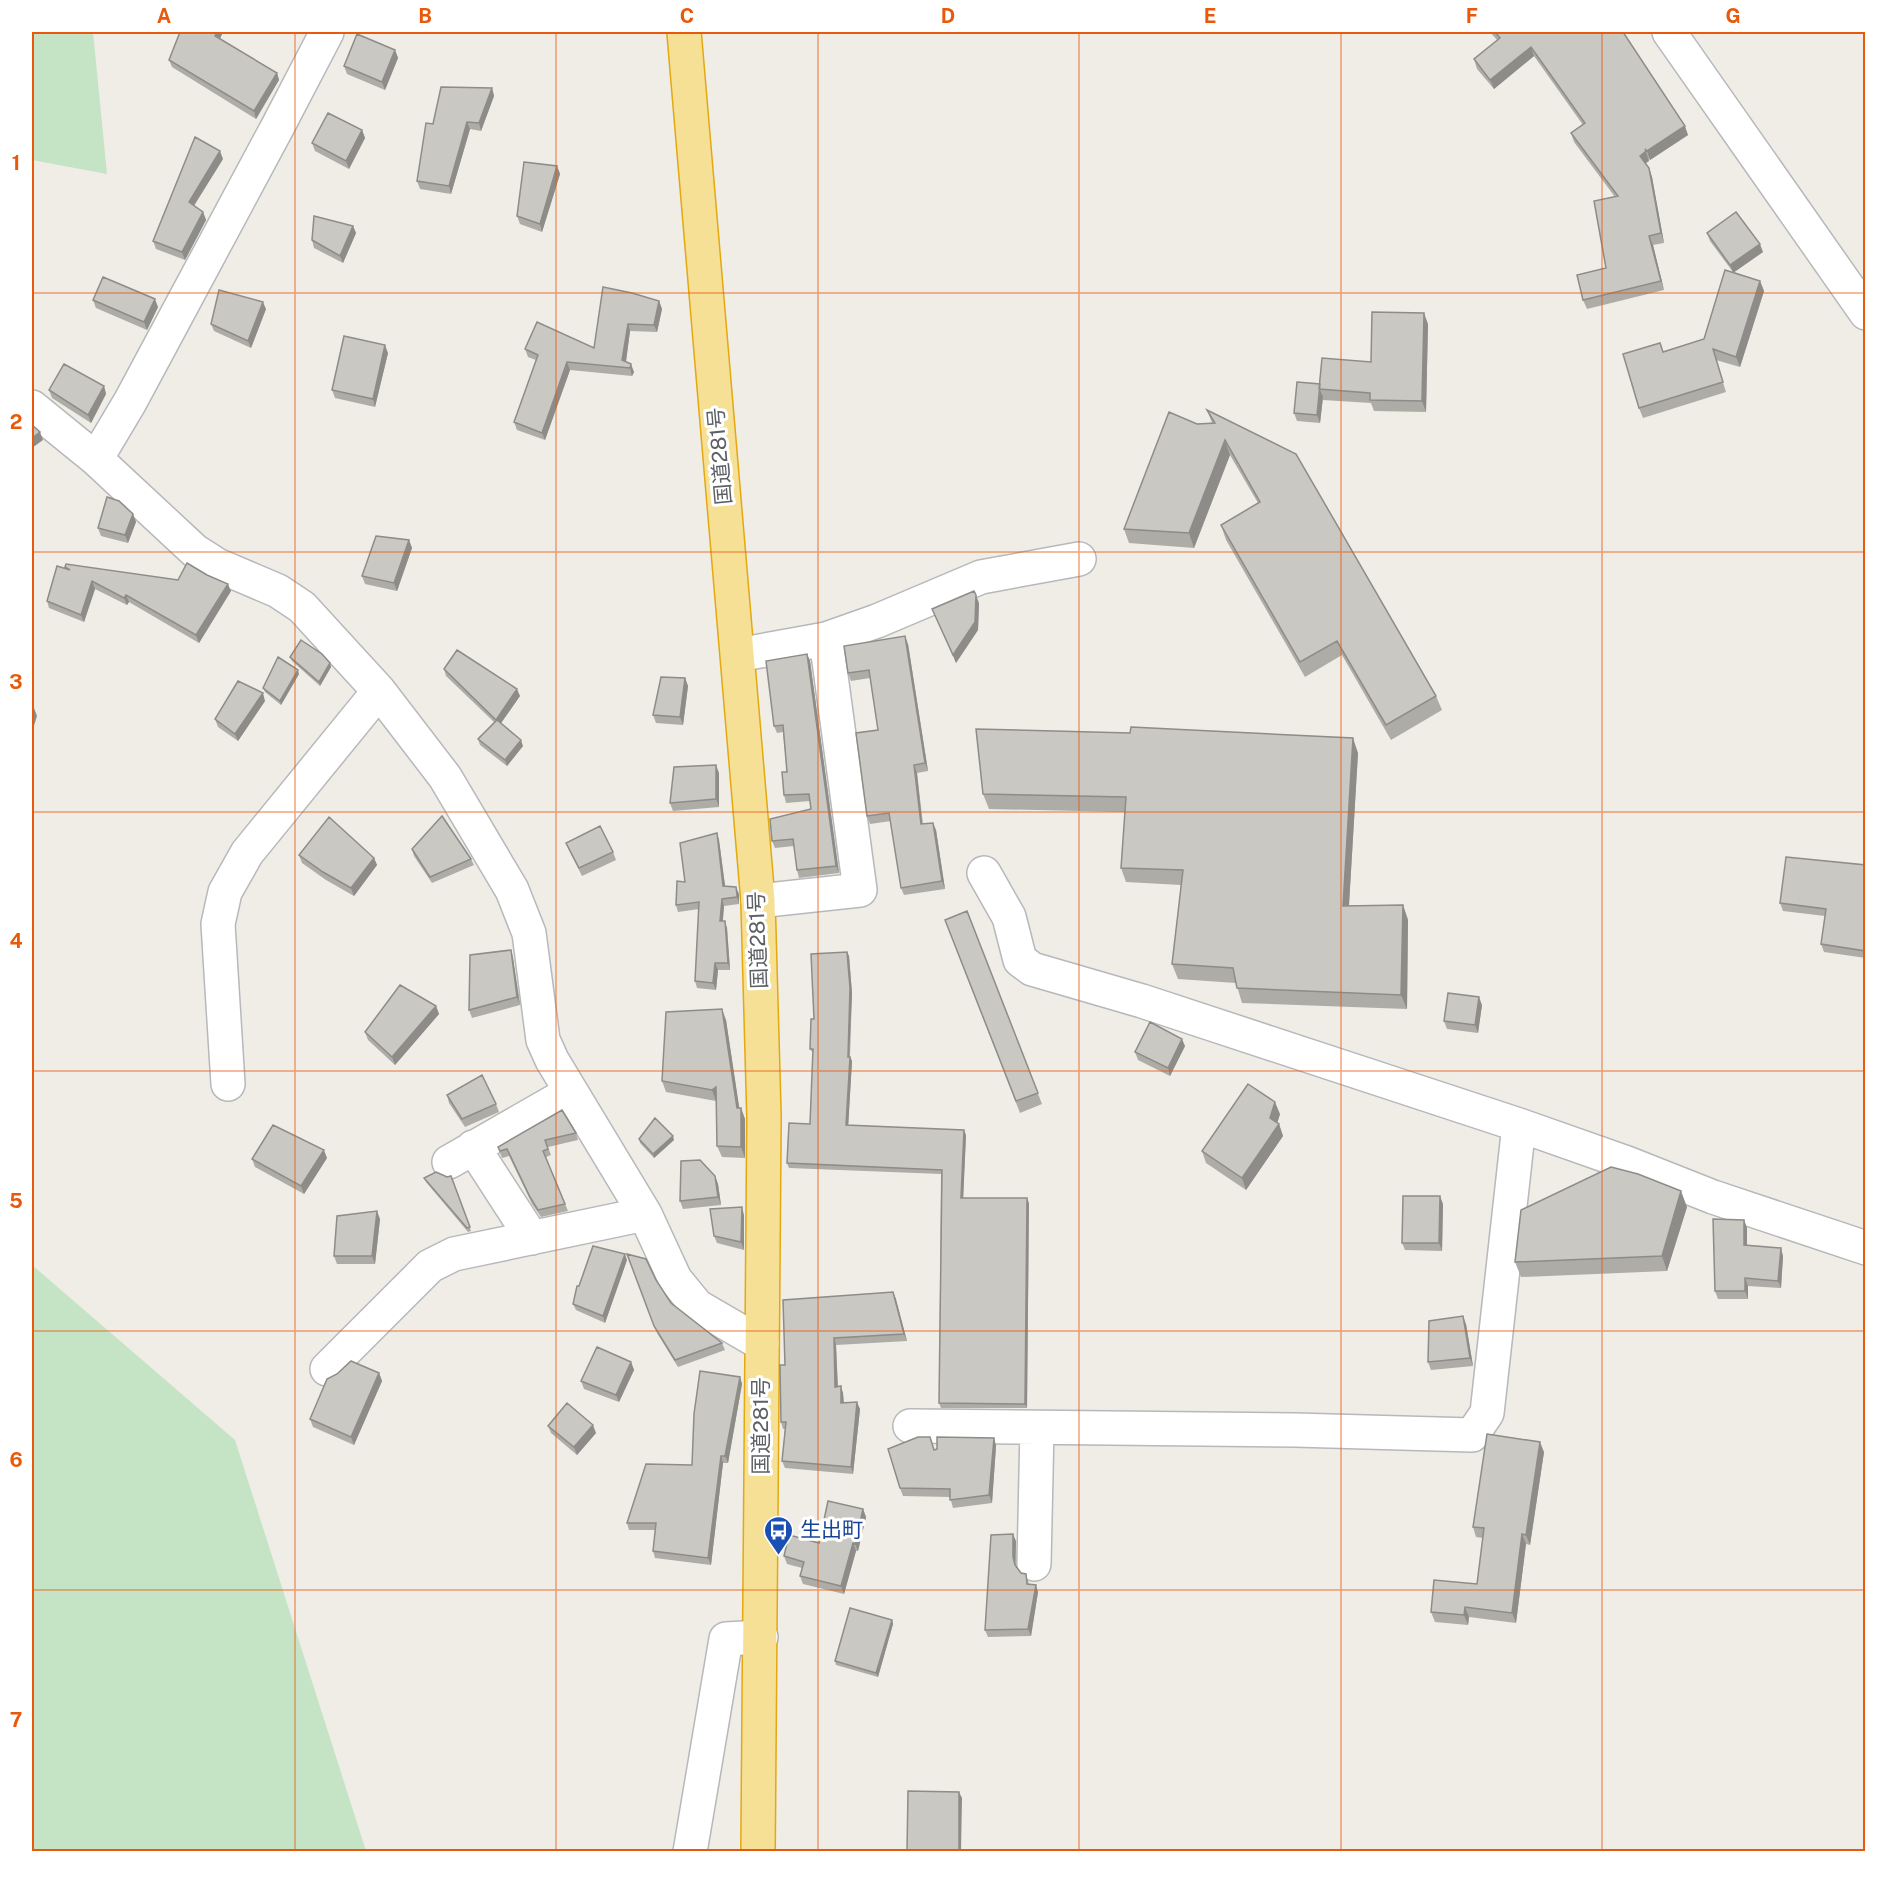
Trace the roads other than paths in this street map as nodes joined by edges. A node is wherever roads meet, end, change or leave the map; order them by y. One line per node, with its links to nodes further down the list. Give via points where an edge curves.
1 (327, 32): 6 (street)
2 (684, 32): 9 (highway, 国道281号)
3 (1669, 32): 4 (street)
4 (1866, 313)
5 (32, 407): 6 (street)
6 (96, 459): 10 (street, via 195,551 217,565 278,591 302,607)
7 (1079, 559): 8 (street, via 981,577)
8 (826, 639): 9 (street); 12 (street, via 860,890)
9 (738, 655): 12 (highway, 国道281号)
10 (379, 691): 13 (street, via 247,853 225,892 218,924); 14 (street, via 445,777 512,890 529,933 543,1040)
11 (984, 873): 15 (street, via 1009,917 1020,960 1032,969 1142,1001)
12 (758, 902): 19 (highway, 国道281号, via 764,1117)
13 (228, 1084)
14 (571, 1092): 16 (street); 17 (street, via 461,1154)
15 (1519, 1125): 18 (street, via 1713,1197); 22 (street, via 1486,1413 1472,1435)
16 (645, 1214): 17 (street); 19 (street, via 675,1279 697,1306)
17 (532, 1238): 20 (street, via 454,1254 430,1266)
18 (1866, 1248)
19 (762, 1344): 24 (highway, 国道281号)
20 (327, 1369)
21 (910, 1426): 22 (street)
22 (1037, 1428): 23 (street)
23 (1034, 1564)
24 (761, 1637): 25 (street, via 726,1639); 26 (highway, 国道281号)
25 (690, 1851)
26 (758, 1851)

